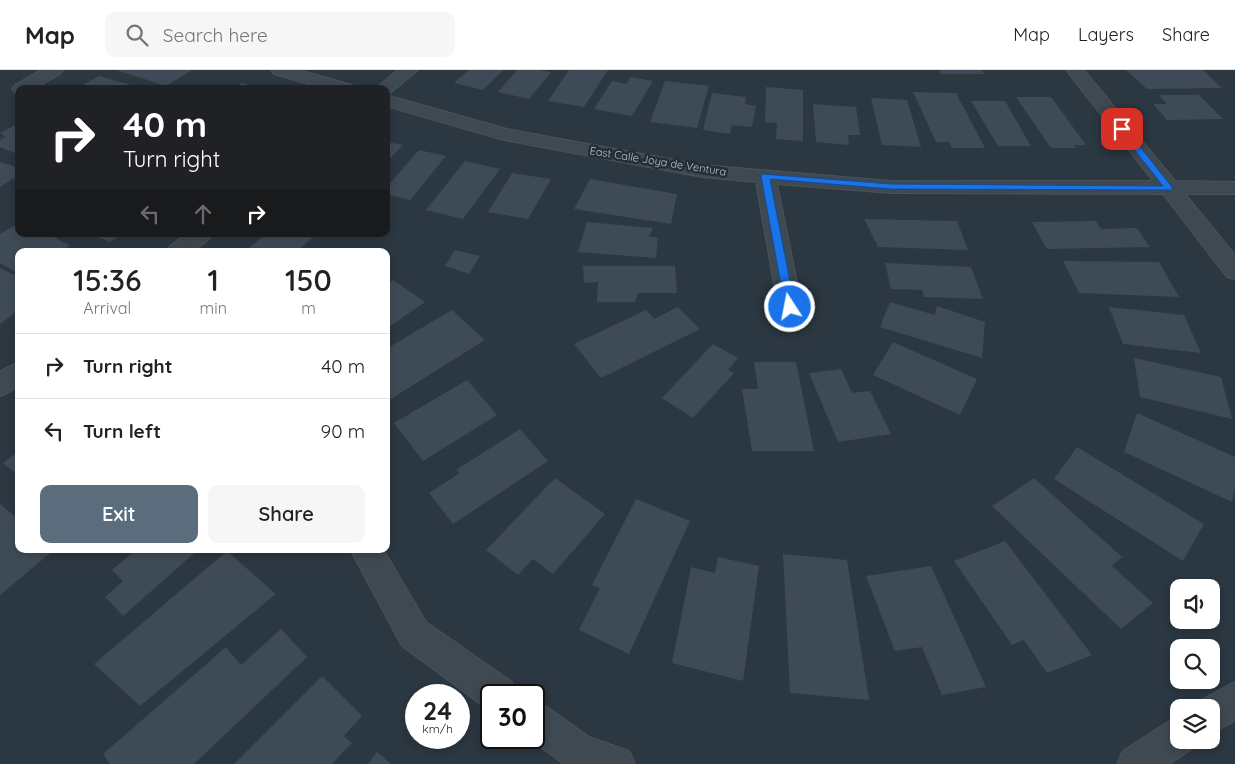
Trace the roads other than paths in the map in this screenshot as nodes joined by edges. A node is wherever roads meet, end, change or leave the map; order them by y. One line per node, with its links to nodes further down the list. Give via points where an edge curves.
1 (54, 70): 5 (street)
2 (280, 70): 6 (street)
3 (409, 70): 7 (street)
4 (1075, 70): 10 (street)
5 (27, 85)
6 (332, 85)
7 (389, 85)
8 (390, 101): 9 (street, East Calle Joya de Ventura, via 504,134 702,171)
9 (765, 176): 10 (street, East Calle Joya de Ventura, via 891,187); 15 (street)
10 (1169, 188): 11 (street, East Calle Joya de Ventura); 14 (street)
11 (1235, 188)
12 (196, 237): 13 (street)
13 (182, 248)
14 (1235, 272)
15 (790, 307)
16 (15, 375): 17 (street)
17 (0, 385)
18 (368, 553): 19 (street, via 414,634)
19 (484, 684)
20 (1235, 700): 21 (street)
21 (1220, 709)
22 (545, 728): 24 (street, via 579,752)
23 (1170, 742): 25 (street)
24 (616, 764)
25 (1136, 764)

